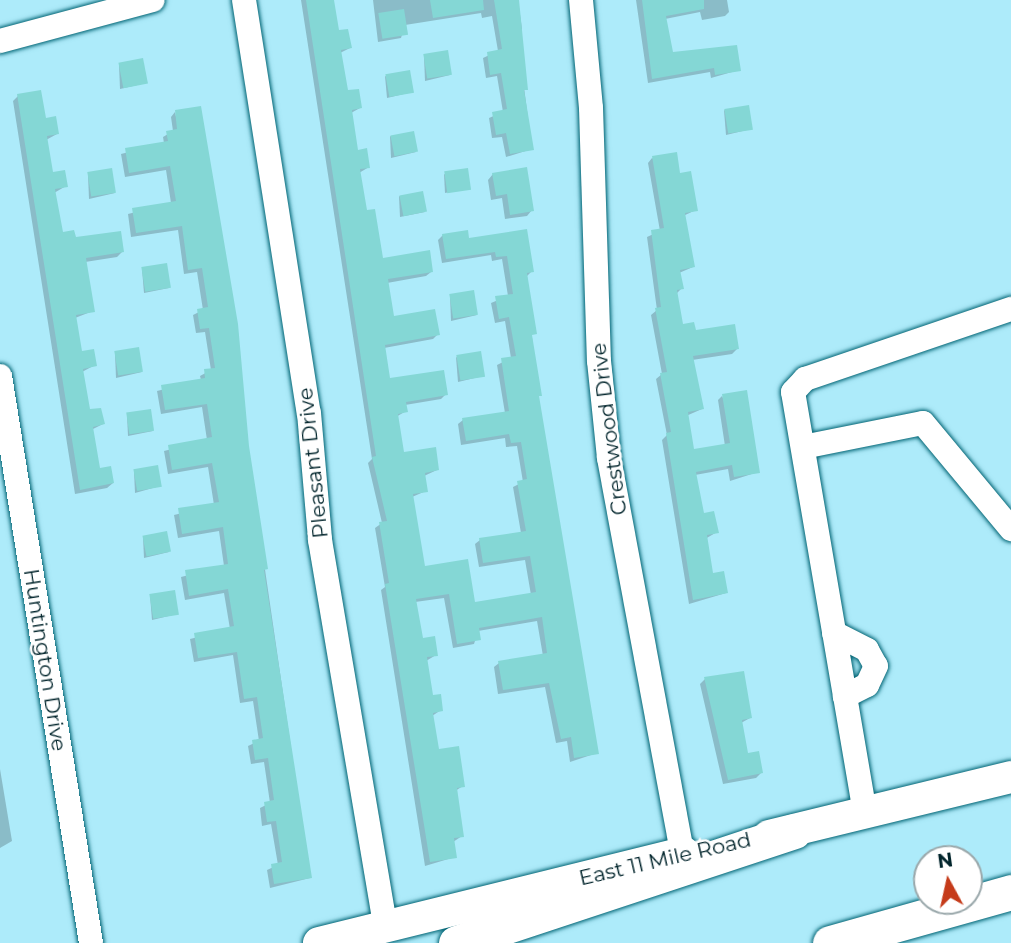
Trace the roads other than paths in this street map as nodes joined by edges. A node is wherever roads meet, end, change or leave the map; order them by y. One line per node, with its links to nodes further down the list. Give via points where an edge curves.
1 (153, 0): 4 (street)
2 (244, 0): 16 (street, Pleasant Drive, via 309,413 320,540)
3 (581, 0): 14 (street, Crestwood Drive, via 591,108 599,360 608,458)
4 (0, 41)
5 (1011, 310): 7 (street, via 797,384 793,392)
6 (0, 376): 17 (street, Huntington Drive)
7 (803, 447): 8 (street, via 923,423); 9 (street)
8 (1011, 529)
9 (834, 633): 10 (street); 10 (street, via 867,650 876,666 867,685)
10 (845, 696): 12 (street)
11 (1011, 777): 12 (main road, East 11 Mile Road)
12 (865, 813): 13 (main road, East 11 Mile Road)
13 (794, 831): 14 (main road, East 11 Mile Road); 19 (highway)
14 (682, 853): 16 (main road, East 11 Mile Road)
15 (1011, 892): 20 (highway)
16 (385, 926): 18 (main road, East 11 Mile Road)
17 (91, 943)
18 (319, 943)
19 (456, 943)
20 (830, 943)

